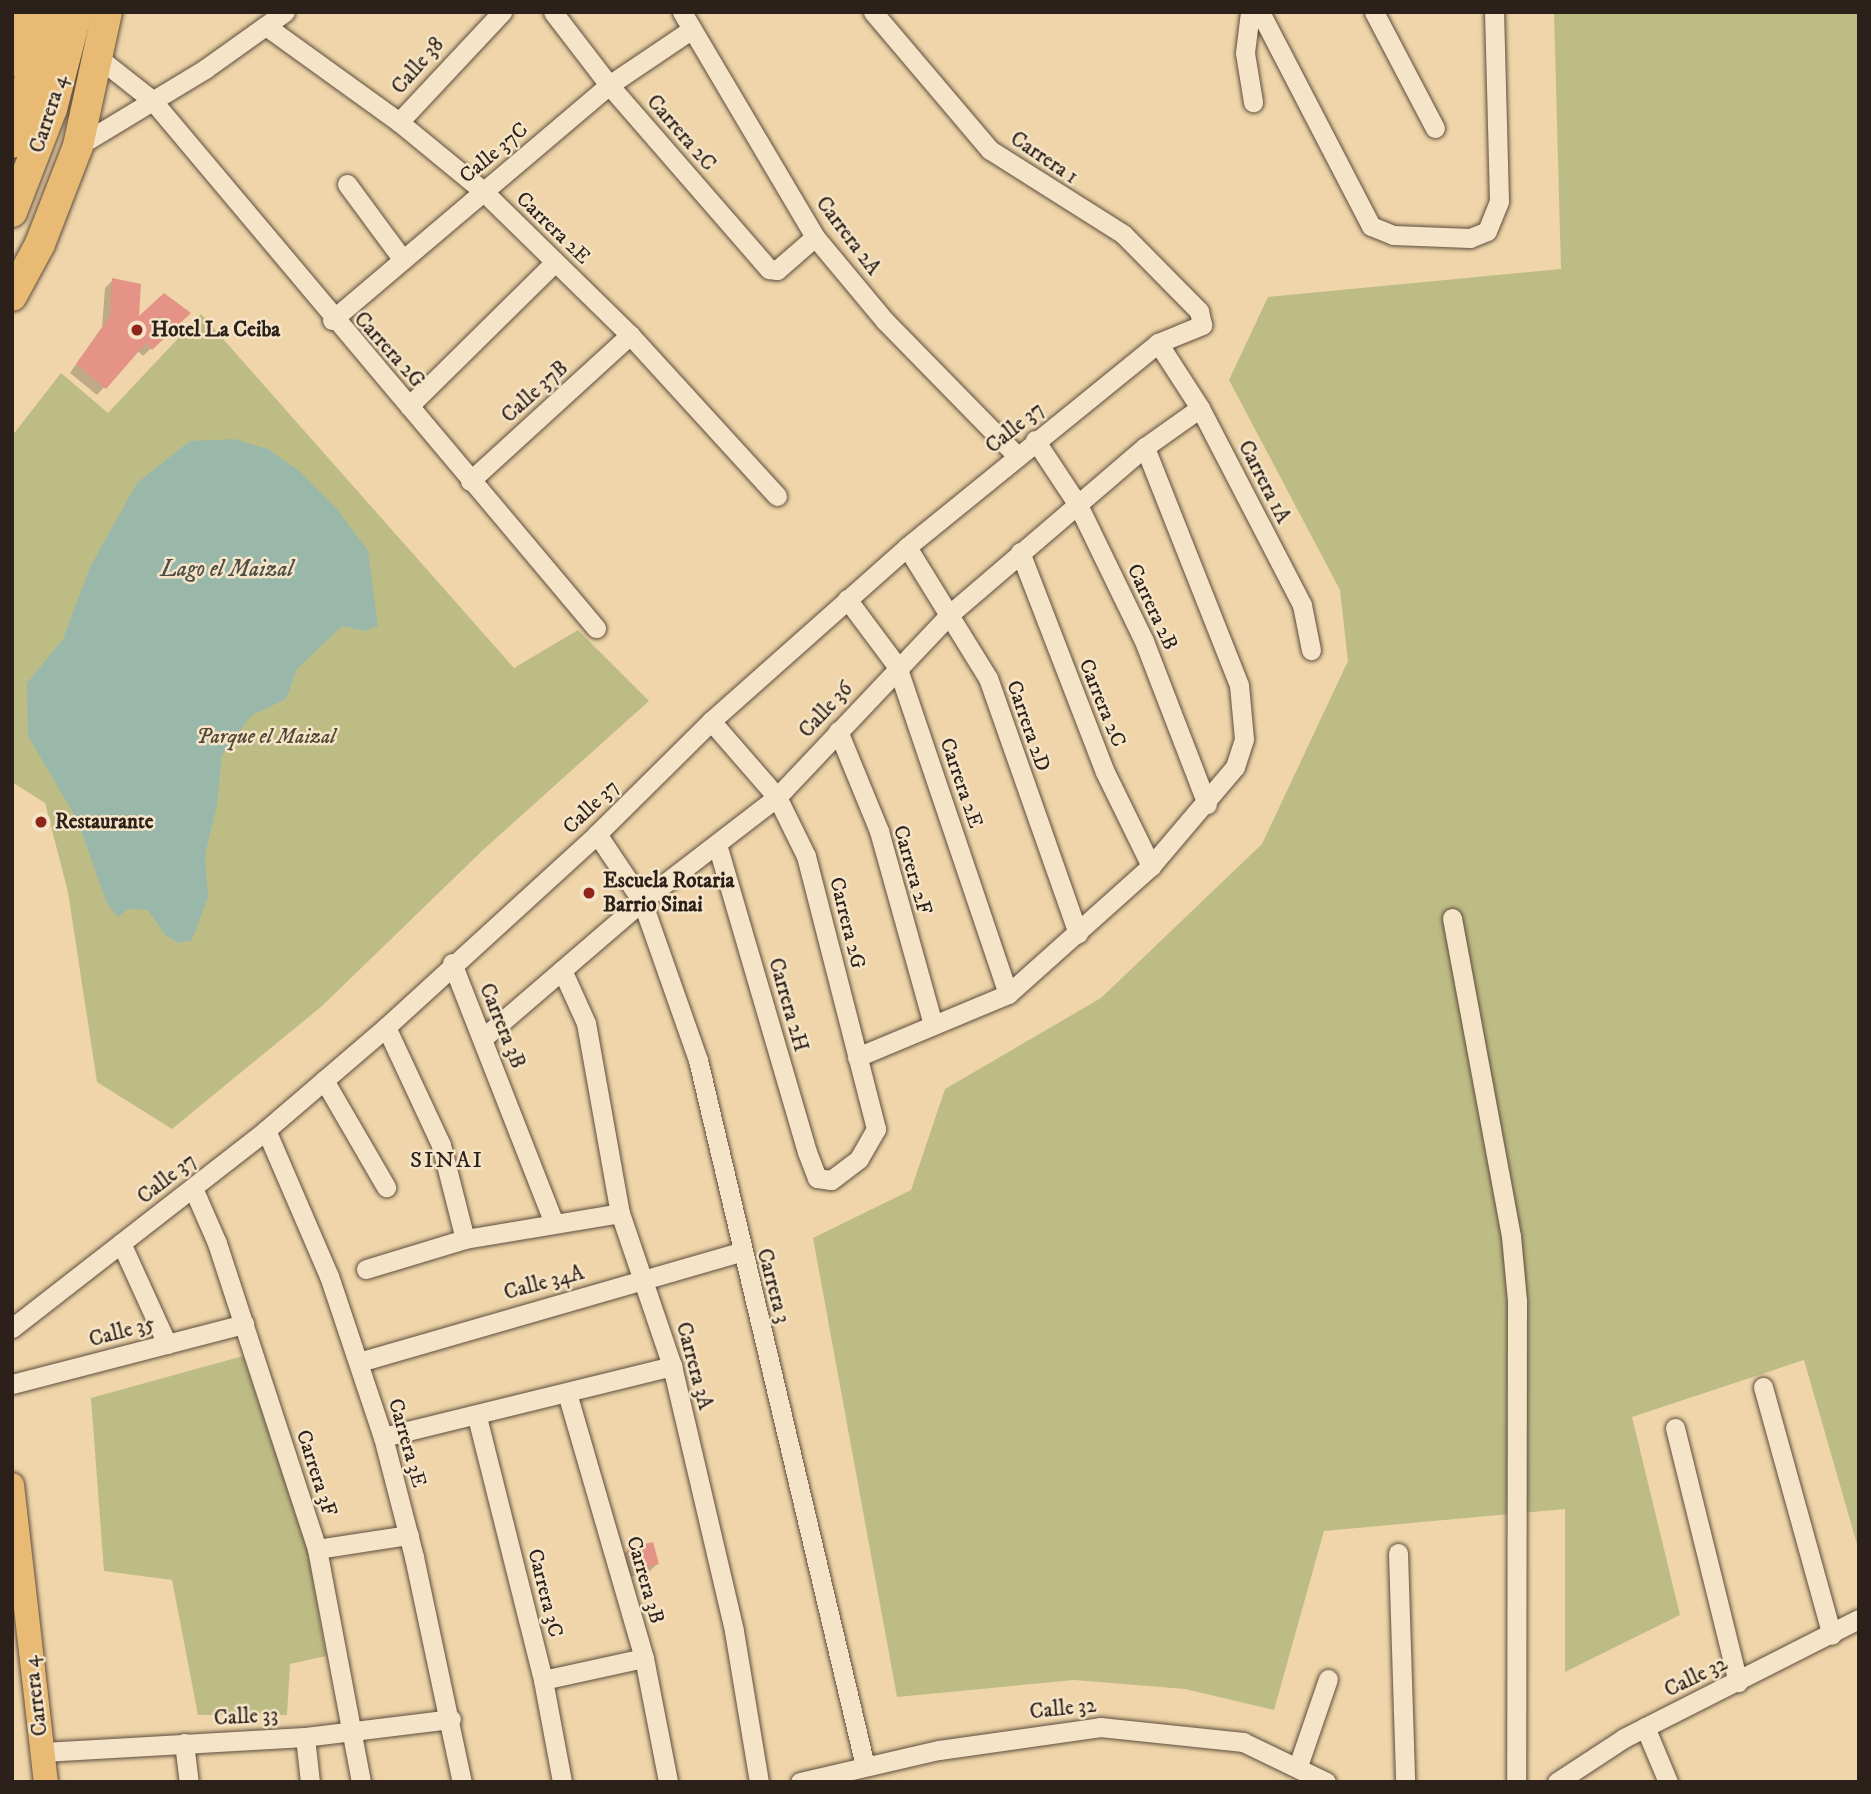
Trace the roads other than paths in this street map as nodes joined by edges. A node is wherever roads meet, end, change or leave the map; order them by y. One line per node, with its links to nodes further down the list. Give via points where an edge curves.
1 (24, 12): 16 (highway)
2 (48, 12): 22 (highway, Carrera 4)
3 (77, 12): 26 (highway, Carrera 4, via 52,109)
4 (107, 12): 15 (highway)
5 (285, 12): 14 (street)
6 (502, 12): 20 (street, Calle 38)
7 (553, 12): 17 (street, Carrera 2C)
8 (873, 12): 32 (street, Carrera 1, via 990,150 1123,234 1199,311)
9 (1250, 12): 19 (street, via 1245,53)
10 (1260, 12): 12 (street, via 1371,226 1393,235 1470,238 1487,231 1499,201)
11 (1374, 12): 21 (street)
12 (1494, 12)
13 (684, 16): 17 (street, Calle 37C); 27 (street, Carrera 2A)
14 (266, 26): 18 (street); 20 (street, Carrera 2E)
15 (100, 59): 18 (street, Carrera 2G); 23 (highway)
16 (12, 62)
17 (608, 85): 25 (street, Calle 37C); 27 (street, Carrera 2C, via 769,268 782,267)
18 (152, 100): 23 (street); 31 (street, Carrera 2G)
19 (1253, 102)
20 (399, 122): 25 (street, Carrera 2E)
21 (1434, 128)
22 (12, 143)
23 (78, 146): 30 (highway, via 40,244)
24 (346, 184): 28 (street)
25 (484, 191): 28 (street, Calle 37C); 29 (street, Carrera 2E)
26 (12, 212)
27 (815, 237): 39 (street, Carrera 2A, via 885,321)
28 (403, 260): 31 (street, Calle 37C)
29 (555, 261): 33 (street, Carrera 2E); 35 (street)
30 (12, 296)
31 (332, 320): 35 (street, Carrera 2G)
32 (1202, 325): 34 (street, Calle 37)
33 (630, 335): 40 (street, Calle 37B); 41 (street, Carrera 2E)
34 (1158, 343): 36 (street, Carrera 1A); 37 (street, Calle 37)
35 (409, 406): 40 (street, Carrera 2G)
36 (1200, 408): 38 (street, Calle 36); 48 (street, Carrera 1A, via 1302,605)
37 (1035, 440): 39 (street, Calle 37); 42 (street, Carrera 2B)
38 (1145, 447): 42 (street, Calle 36); 53 (street, via 1239,685 1244,739 1235,767)
39 (1017, 456): 43 (street, Calle 37)
40 (470, 481): 47 (street, Carrera 2G)
41 (777, 496)
42 (1078, 505): 44 (street, Calle 36); 53 (street, Carrera 2B, via 1144,641)
43 (907, 547): 45 (street, Calle 37); 46 (street, Carrera 2D)
44 (1020, 552): 46 (street, Calle 36); 56 (street, Carrera 2C, via 1105,772)
45 (847, 598): 49 (street, Carrera 2E); 50 (street, Calle 37)
46 (951, 612): 49 (street, Calle 36); 59 (street, Carrera 2D, via 988,678)
47 (596, 628)
48 (1311, 650)
49 (897, 666): 51 (street, Calle 36); 62 (street, Carrera 2E)
50 (711, 722): 52 (street, Carrera 2G); 54 (street, Calle 37)
51 (838, 731): 52 (street, Calle 36); 63 (street, Carrera 2F, via 879,831)
52 (777, 797): 55 (street, Calle 36); 66 (street, Carrera 2G, via 806,856)
53 (1207, 804): 56 (street)
54 (597, 834): 57 (street, Carrera 3); 60 (street, Calle 37)
55 (717, 844): 57 (street, Calle 36); 69 (street, Carrera 2H, via 817,1178 831,1180)
56 (1151, 866): 59 (street)
57 (642, 901): 61 (street, Calle 36); 76 (street, Carrera 3, via 698,1060)
58 (1452, 919): 119 (street, via 1511,1236 1517,1301)
59 (1078, 934): 62 (street)
60 (452, 963): 64 (street, Calle 37); 65 (street, Carrera 3B)
61 (562, 970): 65 (street, Calle 36); 72 (street, Carrera 3A, via 586,1023)
62 (1008, 994): 63 (street)
63 (933, 1025): 66 (street)
64 (386, 1027): 67 (street, Calle 37); 74 (street, via 441,1145)
65 (483, 1038): 73 (street, Carrera 3B)
66 (858, 1057): 69 (street, Carrera 2G, via 876,1129)
67 (324, 1080): 68 (street, Calle 37); 70 (street)
68 (266, 1130): 71 (street, Calle 37); 82 (street, Carrera 3E)
69 (859, 1159)
70 (386, 1187)
71 (193, 1188): 75 (street, Calle 37); 79 (street, Carrera 3F)
72 (620, 1213): 73 (street); 78 (street, Carrera 3A)
73 (554, 1223): 74 (street)
74 (464, 1239): 77 (street)
75 (121, 1243): 80 (street, Calle 37); 81 (street)
76 (740, 1252): 78 (street, Calle 34A); 106 (street, Carrera 3)
77 (366, 1269)
78 (645, 1277): 82 (street, Calle 34A); 83 (street, Carrera 3A)
79 (244, 1324): 81 (street, Calle 35); 92 (street, Carrera 3F)
80 (12, 1328)
81 (167, 1344): 84 (street, Calle 35)
82 (359, 1362): 89 (street, Carrera 3E)
83 (672, 1367): 86 (street); 115 (street, Carrera 3A, via 734,1631)
84 (12, 1384)
85 (1763, 1387): 95 (street)
86 (567, 1393): 87 (street); 96 (street, Carrera 3B)
87 (477, 1418): 89 (street); 98 (street, Carrera 3C)
88 (1675, 1428): 99 (street)
89 (383, 1437): 91 (street, Carrera 3E)
90 (12, 1485): 105 (main road, Carrera 4)
91 (409, 1535): 92 (street); 100 (street, Carrera 3E)
92 (317, 1549): 102 (street, Carrera 3F)
93 (1398, 1553): 118 (street)
94 (1859, 1619): 95 (street, Calle 32)
95 (1832, 1635): 99 (street, Calle 32)
96 (644, 1658): 98 (street); 114 (street, Carrera 3B)
97 (1328, 1679): 107 (street)
98 (543, 1680): 113 (street, Carrera 3C)
99 (1738, 1682): 101 (street, Calle 32)
100 (451, 1719): 102 (street, Calle 33); 112 (street, Carrera 3E)
101 (1645, 1727): 120 (street, Calle 32); 121 (street)
102 (351, 1731): 103 (street, Calle 33); 111 (street, Carrera 3F)
103 (305, 1737): 104 (street, Calle 33); 110 (street)
104 (184, 1743): 105 (street, Calle 33); 109 (street)
105 (43, 1752): 108 (main road, Carrera 4)
106 (865, 1766): 107 (street, Calle 32, via 1100,1727 1243,1742); 116 (street, Calle 32)
107 (1298, 1766): 117 (street, Calle 32)
108 (46, 1782)
109 (189, 1782)
110 (310, 1782)
111 (361, 1782)
112 (462, 1782)
113 (562, 1782)
114 (668, 1782)
115 (759, 1782)
116 (800, 1782)
117 (1326, 1782)
118 (1405, 1782)
119 (1516, 1782)
120 (1557, 1782)
121 (1668, 1782)

